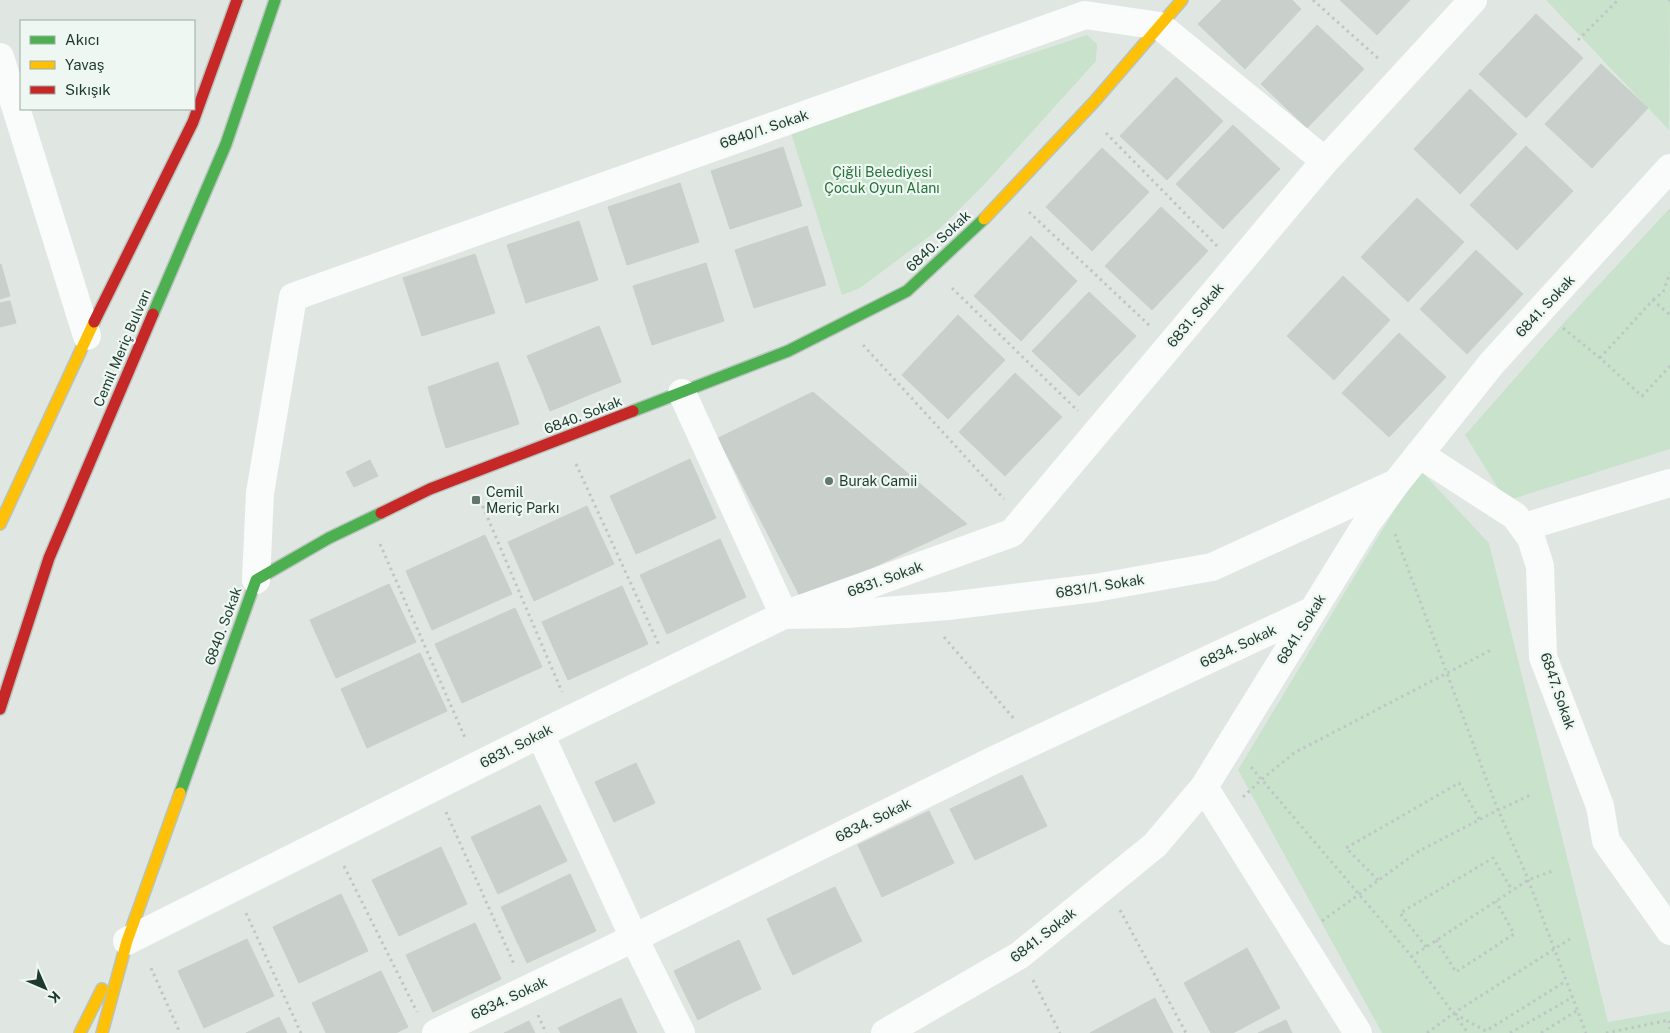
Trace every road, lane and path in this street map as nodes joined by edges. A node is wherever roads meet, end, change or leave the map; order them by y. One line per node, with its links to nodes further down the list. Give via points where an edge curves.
1 (237, 0): 22 (street, via 193,122)
2 (275, 0): 44 (street, Cemil Meriç Bulvarı, via 226,144 49,558)
3 (1182, 0): 7 (street, 6840. Sokak)
4 (1314, 0): 10 (path)
5 (1473, 0): 10 (street, 6831. Sokak)
6 (1618, 0): 8 (path)
7 (1160, 26): 11 (street, 6840. Sokak); 12 (street); 37 (street, 6840/1. Sokak, via 1085,15 293,297 260,492)
8 (1578, 40)
9 (0, 57): 22 (street)
10 (1401, 79): 12 (street, 6831. Sokak)
11 (1085, 112): 14 (street, 6840. Sokak); 15 (path)
12 (1325, 161): 15 (street, 6831. Sokak)
13 (1670, 168): 19 (street, 6841. Sokak)
14 (1009, 192): 16 (street, 6840. Sokak); 23 (path)
15 (1237, 266): 23 (street, 6831. Sokak)
16 (932, 268): 21 (street, 6840. Sokak, via 907,291); 27 (path)
17 (1670, 273): 18 (path, via 1663,292)
18 (1653, 300): 20 (path); 24 (path)
19 (1544, 308): 24 (path); 29 (street, 6841. Sokak, via 1492,363)
20 (1670, 315)
21 (844, 323): 26 (street, 6840. Sokak, via 788,351); 34 (path)
22 (87, 336): 35 (street)
23 (1170, 346): 27 (street, 6831. Sokak)
24 (1600, 358): 25 (path, via 1642,396)
25 (1670, 366)
26 (682, 392): 28 (street, 6840. Sokak); 40 (street)
27 (1098, 431): 34 (street, 6831. Sokak)
28 (564, 438): 30 (street, 6840. Sokak); 42 (path)
29 (1419, 454): 32 (street, 6841. Sokak); 36 (street, 6847. Sokak, via 1515,516)
30 (469, 474): 33 (street, 6840. Sokak); 45 (path)
31 (1670, 483): 36 (street)
32 (1391, 491): 38 (street, 6831/1. Sokak, via 1212,567 1095,588); 39 (street, 6841. Sokak); 43 (path, via 1396,537)
33 (369, 518): 37 (street, 6840. Sokak); 49 (path)
34 (1023, 520): 40 (street, 6831. Sokak, via 1012,533)
35 (0, 524)
36 (1524, 527): 66 (street, 6847. Sokak, via 1540,566 1543,657 1600,806 1606,841)
37 (256, 580): 67 (street, 6840. Sokak)
38 (919, 608): 40 (street, 6831/1. Sokak); 47 (path)
39 (1312, 611): 47 (street, 6834. Sokak); 48 (street, 6841. Sokak)
40 (784, 615): 42 (street, 6831. Sokak)
41 (1493, 648): 43 (path)
42 (671, 670): 45 (street, 6831. Sokak)
43 (1447, 671): 50 (path, via 1294,753); 54 (path)
44 (0, 709)
45 (573, 718): 46 (street, 6831. Sokak)
46 (540, 734): 49 (street, 6831. Sokak); 68 (street)
47 (1034, 742): 68 (street, 6834. Sokak)
48 (1231, 743): 50 (path); 52 (street, 6841. Sokak)
49 (477, 766): 51 (street, 6831. Sokak)
50 (1261, 780): 55 (path); 64 (path)
51 (434, 787): 57 (street, 6831. Sokak); 77 (path)
52 (1204, 787): 55 (street); 61 (street, 6841. Sokak, via 1155,844)
53 (1533, 794): 54 (path)
54 (1498, 810): 56 (path); 60 (path)
55 (1222, 817): 69 (street)
56 (1479, 819): 59 (path, via 1419,851); 59 (path, via 1459,783 1346,848)
57 (331, 838): 62 (street, 6831. Sokak); 81 (path)
58 (1555, 870): 60 (path)
59 (1378, 880): 64 (path)
60 (1528, 880): 63 (path); 73 (path)
61 (1106, 885): 74 (street, 6841. Sokak); 90 (path)
62 (234, 887): 67 (street, 6831. Sokak); 86 (path)
63 (1512, 890): 65 (path); 72 (path, via 1493,858 1400,913)
64 (1359, 894): 69 (path); 75 (path)
65 (1496, 901): 71 (path); 71 (path, via 1514,934 1456,972)
66 (1670, 931)
67 (132, 938): 83 (street, 6840. Sokak); 84 (street, 6840. Sokak); 85 (path)
68 (634, 938): 77 (street, 6834. Sokak); 87 (street)
69 (1299, 938): 91 (street)
70 (1570, 939): 73 (path)
71 (1436, 940): 72 (path)
72 (1426, 947): 75 (path)
73 (1554, 948): 76 (path); 80 (path)
74 (1020, 955): 88 (street, 6841. Sokak); 89 (path)
75 (1411, 957): 80 (path)
76 (1566, 981): 78 (path); 80 (path, via 1486,1031)
77 (526, 991): 81 (street, 6834. Sokak)
78 (1573, 996): 79 (path); 94 (path)
79 (1578, 1010): 95 (path); 96 (path)
80 (1454, 1013): 92 (path); 93 (path)
81 (427, 1024)
82 (1670, 1029): 97 (path, via 1669,1020)
83 (80, 1033)
84 (102, 1033)
85 (180, 1033)
86 (301, 1033)
87 (681, 1033)
88 (886, 1033)
89 (1060, 1033)
90 (1186, 1033)
91 (1358, 1033)
92 (1427, 1033)
93 (1468, 1033)
94 (1510, 1033)
95 (1541, 1033)
96 (1586, 1033)
97 (1606, 1033)

